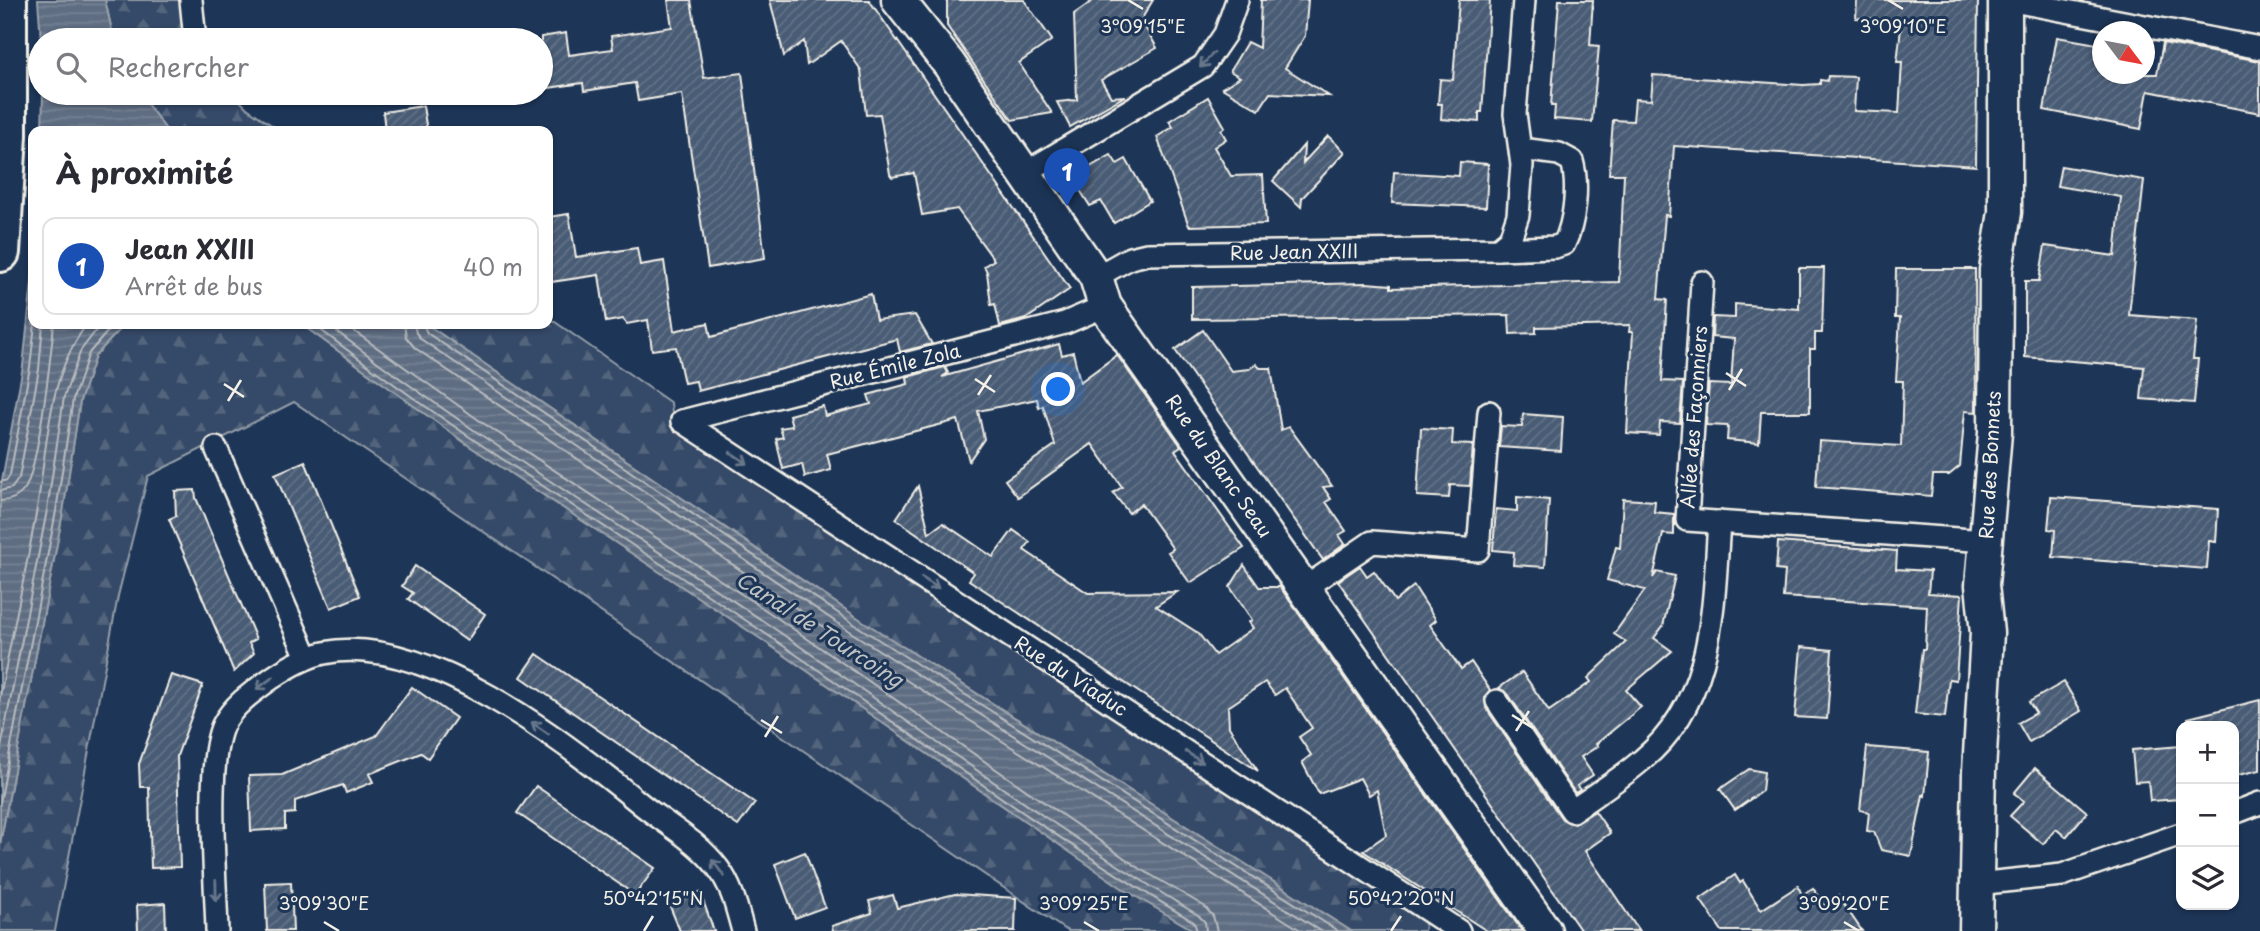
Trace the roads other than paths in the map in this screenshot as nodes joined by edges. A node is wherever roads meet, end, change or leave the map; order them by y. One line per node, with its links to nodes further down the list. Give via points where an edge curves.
1 (7, 0): 12 (highway)
2 (191, 0): 7 (street)
3 (1237, 0): 10 (street, one-way to 10, via 1226,34 1203,66)
4 (1524, 0): 9 (street, via 1515,114)
5 (2006, 0): 8 (street); 19 (street, Rue des Bonnets, via 2005,212 1996,270 1995,433)
6 (908, 4): 10 (street, Rue du Blanc Seau)
7 (194, 28)
8 (2260, 47)
9 (1521, 149): 11 (street, via 1518,215 1510,239); 11 (street, Rue Jean XXIII, via 1559,153 1572,161 1571,225 1564,244 1555,247)
10 (1025, 173): 14 (street, Rue du Blanc Seau)
11 (1498, 249): 14 (street, Rue Jean XXIII, via 1147,254 1130,258)
12 (0, 252)
13 (1702, 282): 18 (street, Allée des Façonniers, via 1687,520)
14 (1100, 291): 16 (street, Rue Émile Zola, via 1065,323); 20 (street, Rue du Blanc Seau)
15 (1489, 412): 20 (street, via 1478,550 1371,542)
16 (682, 421): 29 (street, Rue du Viaduc, one-way to 29)
17 (216, 448): 21 (street)
18 (1719, 522): 19 (street, Allée des Façonniers); 22 (street, Allée des Façonniers, via 1712,624 1702,671 1674,726 1643,760 1572,811)
19 (1986, 541): 26 (street, Rue des Bonnets, via 1982,584 1987,633)
20 (1306, 587): 30 (street, Rue du Blanc Seau)
21 (307, 657): 27 (street, one-way to 27, via 242,701 230,713 218,739 214,774); 28 (street, one-way to 21, via 732,893 708,856 608,775 512,708 407,659 343,650)
22 (1497, 701)
23 (2260, 803): 24 (street)
24 (2239, 811)
25 (2176, 836): 26 (street, via 2062,875)
26 (1976, 884): 31 (street, Rue des Bonnets)
27 (217, 931)
28 (743, 931)
29 (1459, 931)
30 (1545, 931)
31 (1976, 931)

